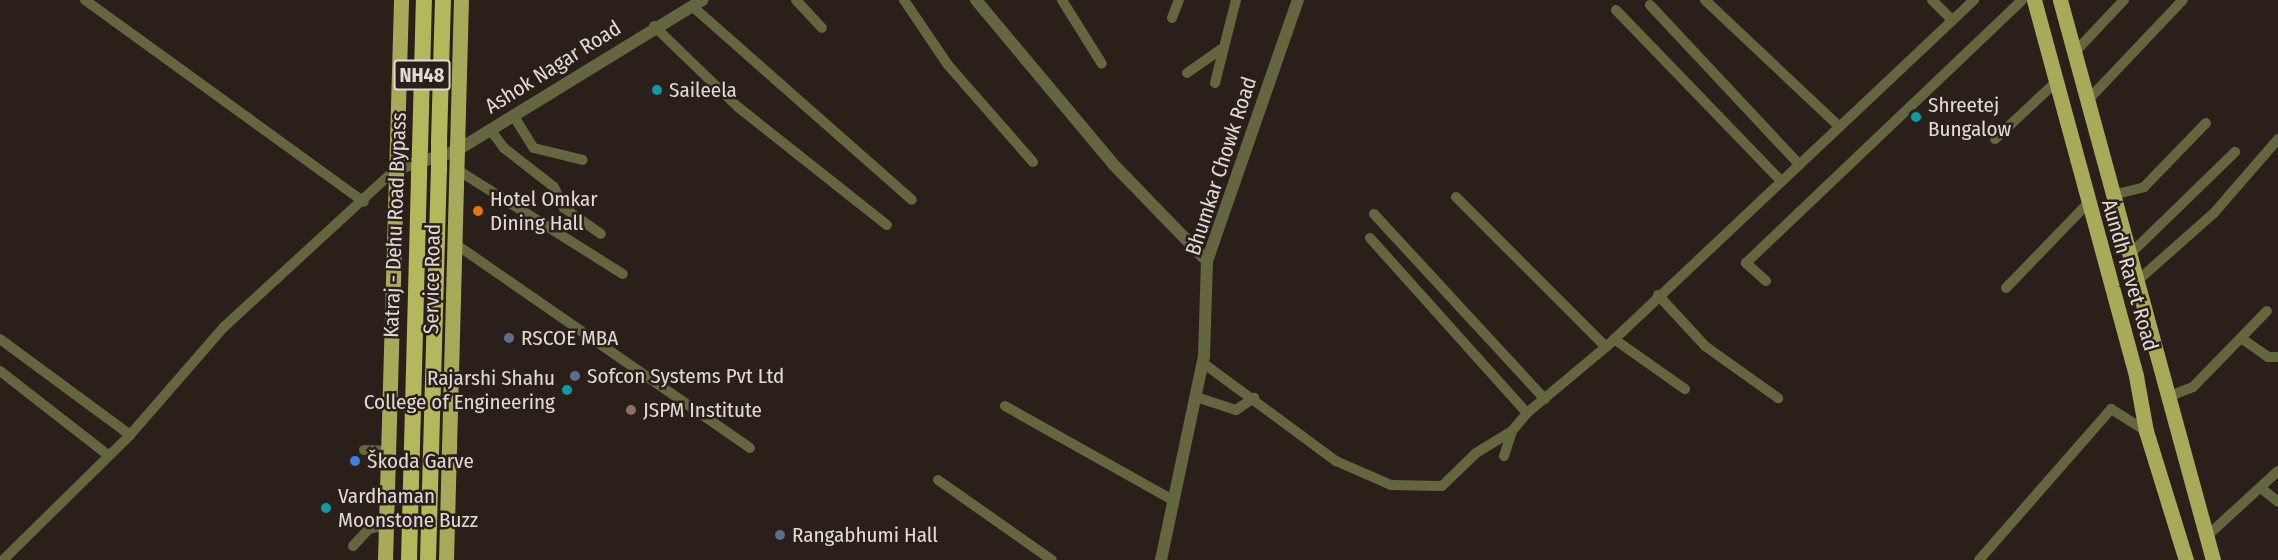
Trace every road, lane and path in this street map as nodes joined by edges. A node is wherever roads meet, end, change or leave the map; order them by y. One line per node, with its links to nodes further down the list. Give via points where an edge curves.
1 (85, 0): 52 (street)
2 (401, 0): 46 (main road, Service Road)
3 (424, 0): 100 (highway, Katraj - Dehu Road Bypass / NH48, bridge)
4 (443, 0): 101 (highway, Katraj - Dehu Road Bypass / NH48, bridge)
5 (461, 0): 41 (main road, Service Road)
6 (796, 0): 27 (street)
7 (904, 0): 44 (street, via 948,65)
8 (976, 0): 60 (street, via 1113,164)
9 (1062, 0): 30 (street)
10 (1179, 0): 24 (street)
11 (1236, 0): 28 (street)
12 (1298, 0): 60 (street, Bhumkar Chowk Road)
13 (1706, 0): 37 (street)
14 (1932, 0): 25 (street)
15 (1974, 0): 25 (street)
16 (2022, 0): 62 (street, via 1746,263)
17 (2034, 0): 32 (main road, Aundh Ravet Road)
18 (2060, 0): 29 (main road, Aundh Ravet Road)
19 (2124, 0): 29 (street)
20 (2183, 0): 34 (street)
21 (697, 3): 26 (street, Ashok Nagar Road); 51 (street)
22 (1650, 5): 45 (street)
23 (1616, 10): 48 (street)
24 (1172, 18)
25 (1952, 20): 37 (street)
26 (654, 26): 35 (street, Ashok Nagar Road); 55 (street, via 738,107)
27 (822, 28)
28 (1220, 50): 31 (street); 33 (street)
29 (2074, 53): 34 (main road, Aundh Ravet Road)
30 (1102, 64)
31 (1187, 73)
32 (2056, 82): 39 (street); 53 (main road, Aundh Ravet Road)
33 (1215, 83)
34 (2087, 101): 49 (main road, Aundh Ravet Road)
35 (513, 115): 38 (street, Ashok Nagar Road); 43 (street, via 534,148)
36 (2206, 123): 49 (street, via 2144,187)
37 (1839, 127): 45 (street)
38 (490, 129): 41 (street, Ashok Nagar Road); 56 (street, via 504,148 554,187 564,208)
39 (1995, 139)
40 (2278, 139): 63 (street, via 2214,213)
41 (456, 151): 46 (street, Ashok Nagar Road); 47 (main road, Service Road)
42 (2235, 152): 59 (street)
43 (583, 160)
44 (1033, 162)
45 (1798, 164): 48 (street)
46 (396, 169): 52 (street); 87 (main road, Service Road)
47 (456, 169): 58 (main road, Service Road); 61 (street)
48 (1780, 180): 65 (street)
49 (2113, 195): 59 (main road, Aundh Ravet Road)
50 (1456, 197): 70 (street)
51 (912, 200)
52 (364, 202): 84 (street, via 224,327)
53 (2088, 203): 64 (street); 83 (main road, Aundh Ravet Road)
54 (1374, 214): 79 (street)
55 (887, 225)
56 (601, 234)
57 (1370, 237): 81 (street)
58 (454, 243): 85 (street); 102 (main road, Service Road)
59 (2129, 255): 63 (main road, Aundh Ravet Road)
60 (1207, 261): 72 (street, Bhumkar Chowk Road)
61 (623, 274)
62 (1766, 281)
63 (2136, 282): 76 (main road, Aundh Ravet Road)
64 (2006, 288)
65 (1658, 295): 69 (street); 78 (street, via 1705,346)
66 (2267, 311): 67 (street)
67 (2241, 338): 71 (street, via 2268,357); 76 (street, via 2193,387)
68 (0, 339): 84 (street)
69 (1614, 339): 70 (street); 74 (street)
70 (1606, 347): 79 (street)
71 (2278, 357)
72 (1203, 363): 75 (street, Bhumkar Chowk Road); 77 (street)
73 (0, 370): 88 (street)
74 (1685, 389)
75 (1196, 397): 77 (street, via 1236,410); 93 (street, Bhumkar Chowk Road)
76 (2167, 397): 96 (main road, Aundh Ravet Road)
77 (1254, 398): 82 (street, via 1336,461 1414,489 1442,486 1476,453)
78 (1778, 398)
79 (1545, 399): 81 (street)
80 (1005, 406): 93 (street)
81 (1527, 413): 82 (street)
82 (1512, 431): 89 (street)
83 (2146, 431): 105 (street, via 2111,409); 106 (main road, Aundh Ravet Road)
84 (130, 435): 88 (street)
85 (750, 448)
86 (364, 450): 87 (street)
87 (388, 451): 95 (main road, Service Road)
88 (109, 456): 98 (street)
89 (1504, 456)
90 (2278, 471): 92 (street)
91 (938, 480): 103 (street)
92 (2261, 488): 94 (street); 96 (street)
93 (1171, 499): 104 (street, Bhumkar Chowk Road)
94 (2278, 502)
95 (386, 525): 97 (street, via 369,529); 99 (main road, Service Road)
96 (2207, 536): 107 (main road, Aundh Ravet Road)
97 (353, 546)
98 (3, 560)
99 (386, 560)
100 (409, 560)
101 (428, 560)
102 (446, 560)
103 (1052, 560)
104 (1161, 560)
105 (1979, 560)
106 (2186, 560)
107 (2213, 560)

